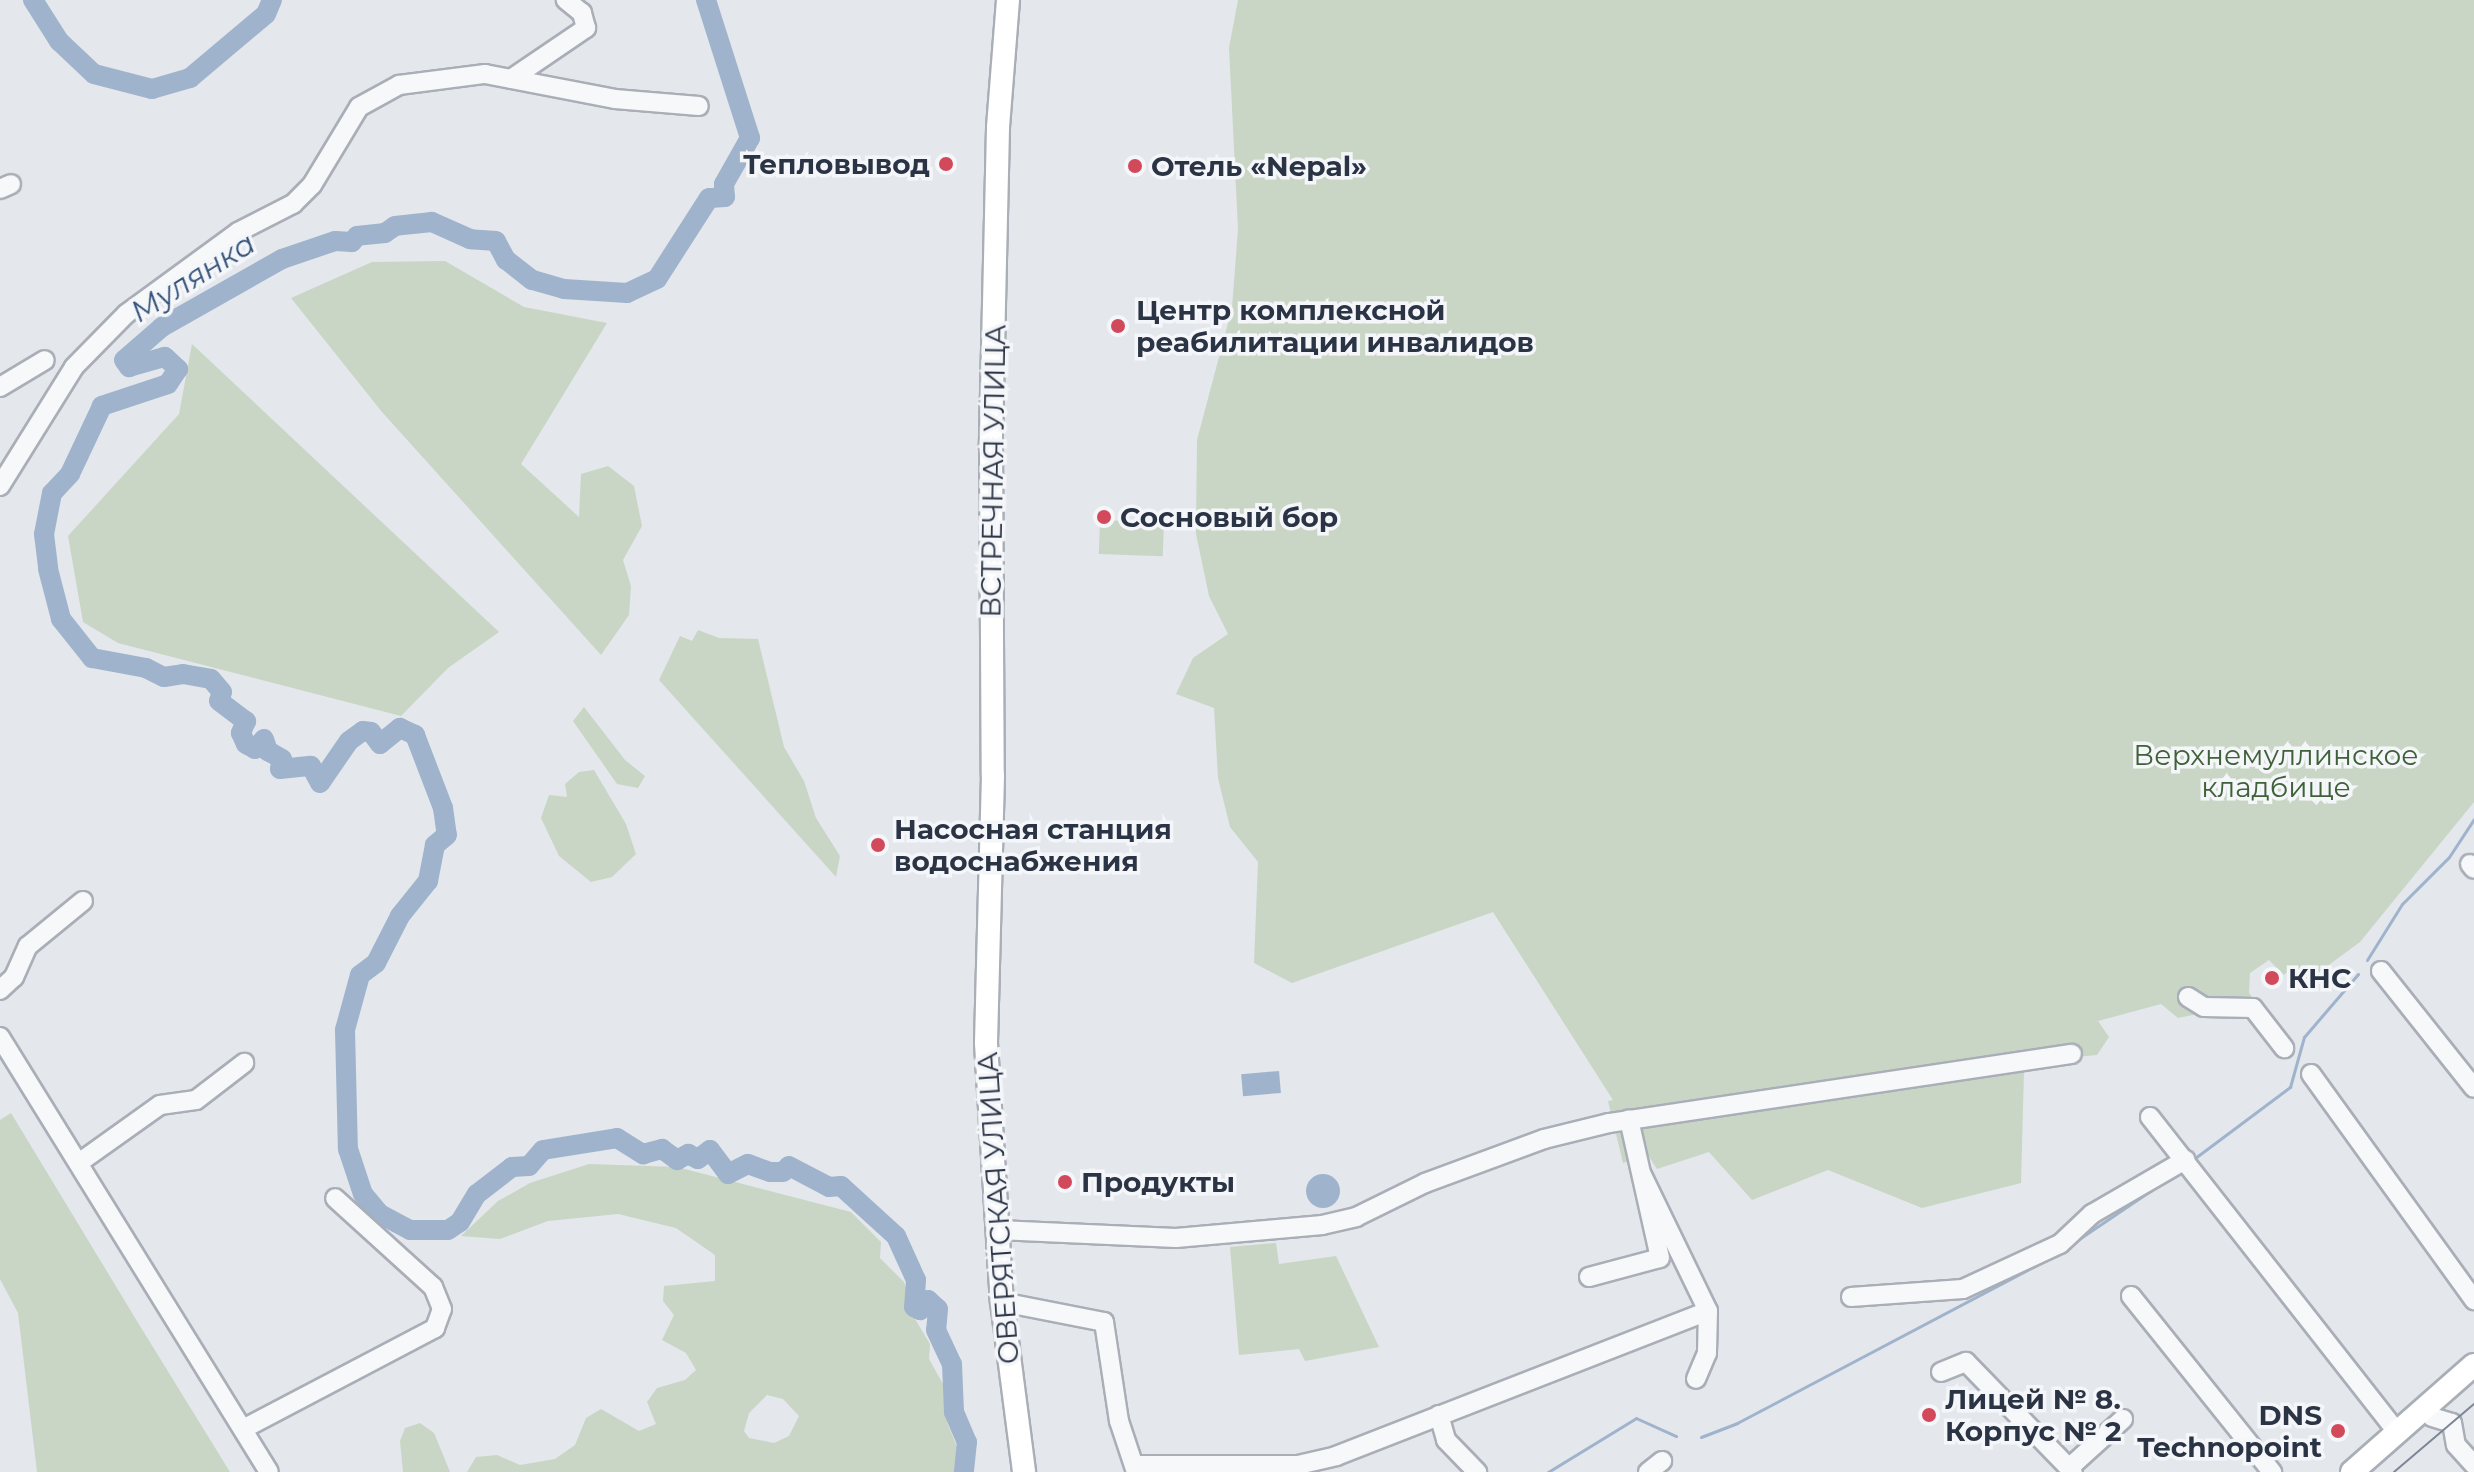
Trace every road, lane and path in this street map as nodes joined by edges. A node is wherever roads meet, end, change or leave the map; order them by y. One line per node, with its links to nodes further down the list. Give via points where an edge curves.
1 (566, 0): 3 (street, via 582,13 586,28)
2 (1008, 0): 9 (main road, ВСТРЕЧНАЯ УЛИЦА, via 999,116 991,447)
3 (511, 79): 4 (street, via 615,99); 7 (street, via 485,74 399,85 359,107 312,185 293,204 238,232 126,314 74,367)
4 (699, 106)
5 (45, 360): 6 (street)
6 (0, 387)
7 (0, 486)
8 (83, 901): 11 (street, via 28,946 14,977)
9 (988, 942): 25 (main road, ОВЕРЯТСКАЯ УЛИЦА, via 986,1043)
10 (2381, 971): 18 (street)
11 (0, 990)
12 (2188, 997): 14 (street, via 2207,1008 2253,1008)
13 (0, 1037): 22 (street)
14 (2284, 1048)
15 (2072, 1054): 20 (street)
16 (244, 1063): 22 (street, via 196,1100 160,1105)
17 (2311, 1074): 29 (street)
18 (2474, 1088)
19 (2150, 1117): 21 (street)
20 (1629, 1119): 23 (street); 25 (street, via 1544,1139 1425,1183 1356,1217 1322,1225 1176,1238)
21 (2180, 1155): 28 (street, via 2092,1214 2060,1244 1963,1289); 40 (street)
22 (80, 1162): 39 (street)
23 (1642, 1175): 26 (street, via 1660,1258); 31 (street)
24 (335, 1198): 39 (street, via 433,1287 442,1309 435,1328)
25 (998, 1230): 30 (main road, ОВЕРЯТСКАЯ УЛИЦА)
26 (1589, 1277)
27 (2131, 1296): 48 (street)
28 (1851, 1297)
29 (2474, 1300)
30 (1002, 1302): 42 (street, via 1104,1322 1119,1421); 46 (main road, ОВЕРЯТСКАЯ УЛИЦА)
31 (1708, 1311): 34 (street, via 1707,1353); 36 (street)
32 (2474, 1365): 40 (main road)
33 (1941, 1372): 44 (street, via 1966,1362)
34 (1696, 1379)
35 (2474, 1386): 37 (main road)
36 (1439, 1415): 43 (street, via 1336,1456 1298,1465); 47 (street, via 1446,1440)
37 (2432, 1417): 41 (street, via 2452,1423 2456,1445); 50 (main road)
38 (2123, 1419): 44 (street)
39 (243, 1429): 45 (street)
40 (2397, 1432): 49 (main road)
41 (2474, 1465)
42 (1136, 1469): 43 (street)
43 (1233, 1469)
44 (2071, 1470)
45 (269, 1472)
46 (1024, 1472)
47 (1477, 1472)
48 (2272, 1472)
49 (2352, 1472)
50 (2370, 1472)

